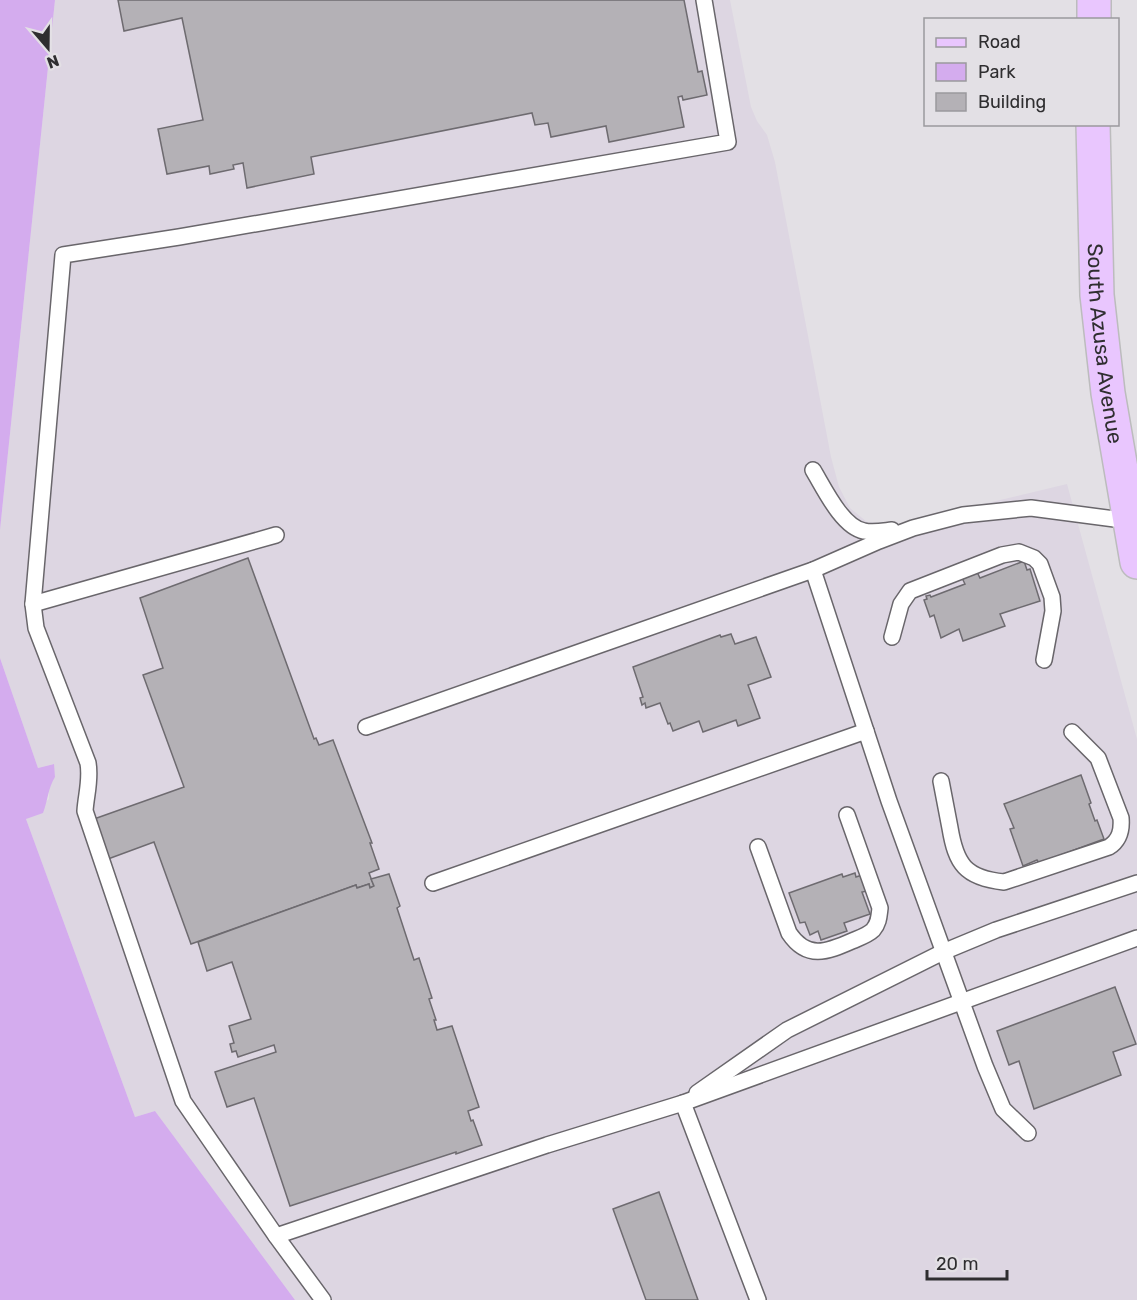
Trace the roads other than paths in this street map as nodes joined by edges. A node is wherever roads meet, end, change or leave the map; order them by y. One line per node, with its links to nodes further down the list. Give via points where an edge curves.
1 (704, 0): 11 (lane, via 728,142 63,255)
2 (1094, 0): 3 (main road)
3 (1094, 18)
4 (1093, 126): 6 (main road, South Azusa Avenue, via 1097,295 1108,393)
5 (813, 470): 7 (lane, via 838,511 854,527 871,532)
6 (1130, 521): 7 (lane, via 1031,508 963,515); 9 (main road, South Azusa Avenue)
7 (913, 528): 10 (lane)
8 (276, 535): 11 (lane)
9 (1137, 562)
10 (813, 570): 14 (lane); 15 (lane)
11 (33, 604): 27 (lane, via 36,628 88,763 85,812 183,1101)
12 (892, 637): 13 (lane, via 901,604 910,591 1019,552 1040,564 1052,597)
13 (1044, 660)
14 (366, 728)
15 (866, 731): 20 (lane); 23 (lane)
16 (1072, 732): 17 (lane, via 1098,758 1121,818 1118,838 1109,847 1016,879 982,879 968,871 954,850)
17 (941, 781)
18 (847, 815): 19 (lane, via 880,908 879,921 873,931 832,949 807,950 789,933)
19 (758, 847)
20 (433, 883)
21 (1137, 883): 23 (lane)
22 (1137, 938): 24 (lane)
23 (943, 952): 24 (lane); 25 (lane, via 787,1030)
24 (960, 1001): 25 (lane); 26 (lane, via 1003,1109)
25 (683, 1103): 27 (lane); 29 (lane)
26 (1028, 1133)
27 (276, 1236): 28 (lane)
28 (323, 1300)
29 (758, 1300)

